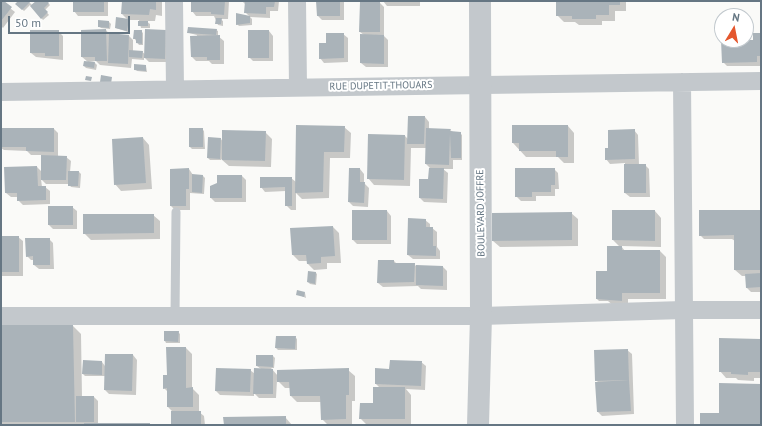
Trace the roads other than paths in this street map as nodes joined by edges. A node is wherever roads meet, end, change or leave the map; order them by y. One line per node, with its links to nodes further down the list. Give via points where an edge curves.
1 (174, 1): 8 (street)
2 (297, 1): 7 (street)
3 (480, 1): 6 (street, BOULEVARD JOFFRE)
4 (761, 81): 5 (street, RUE DUPETIT-THOUARS)
5 (682, 82): 6 (street, RUE DUPETIT-THOUARS); 11 (street)
6 (479, 85): 7 (street, RUE DUPETIT-THOUARS); 14 (street, BOULEVARD JOFFRE)
7 (298, 87): 8 (street, RUE DUPETIT-THOUARS)
8 (175, 89): 9 (street, RUE DUPETIT-THOUARS)
9 (1, 92)
10 (176, 212): 15 (lane)
11 (683, 310): 12 (street); 14 (street); 17 (street)
12 (761, 310)
13 (1, 316): 15 (street)
14 (482, 316): 15 (street); 16 (street, BOULEVARD JOFFRE)
15 (175, 317)
16 (478, 425)
17 (685, 425)

